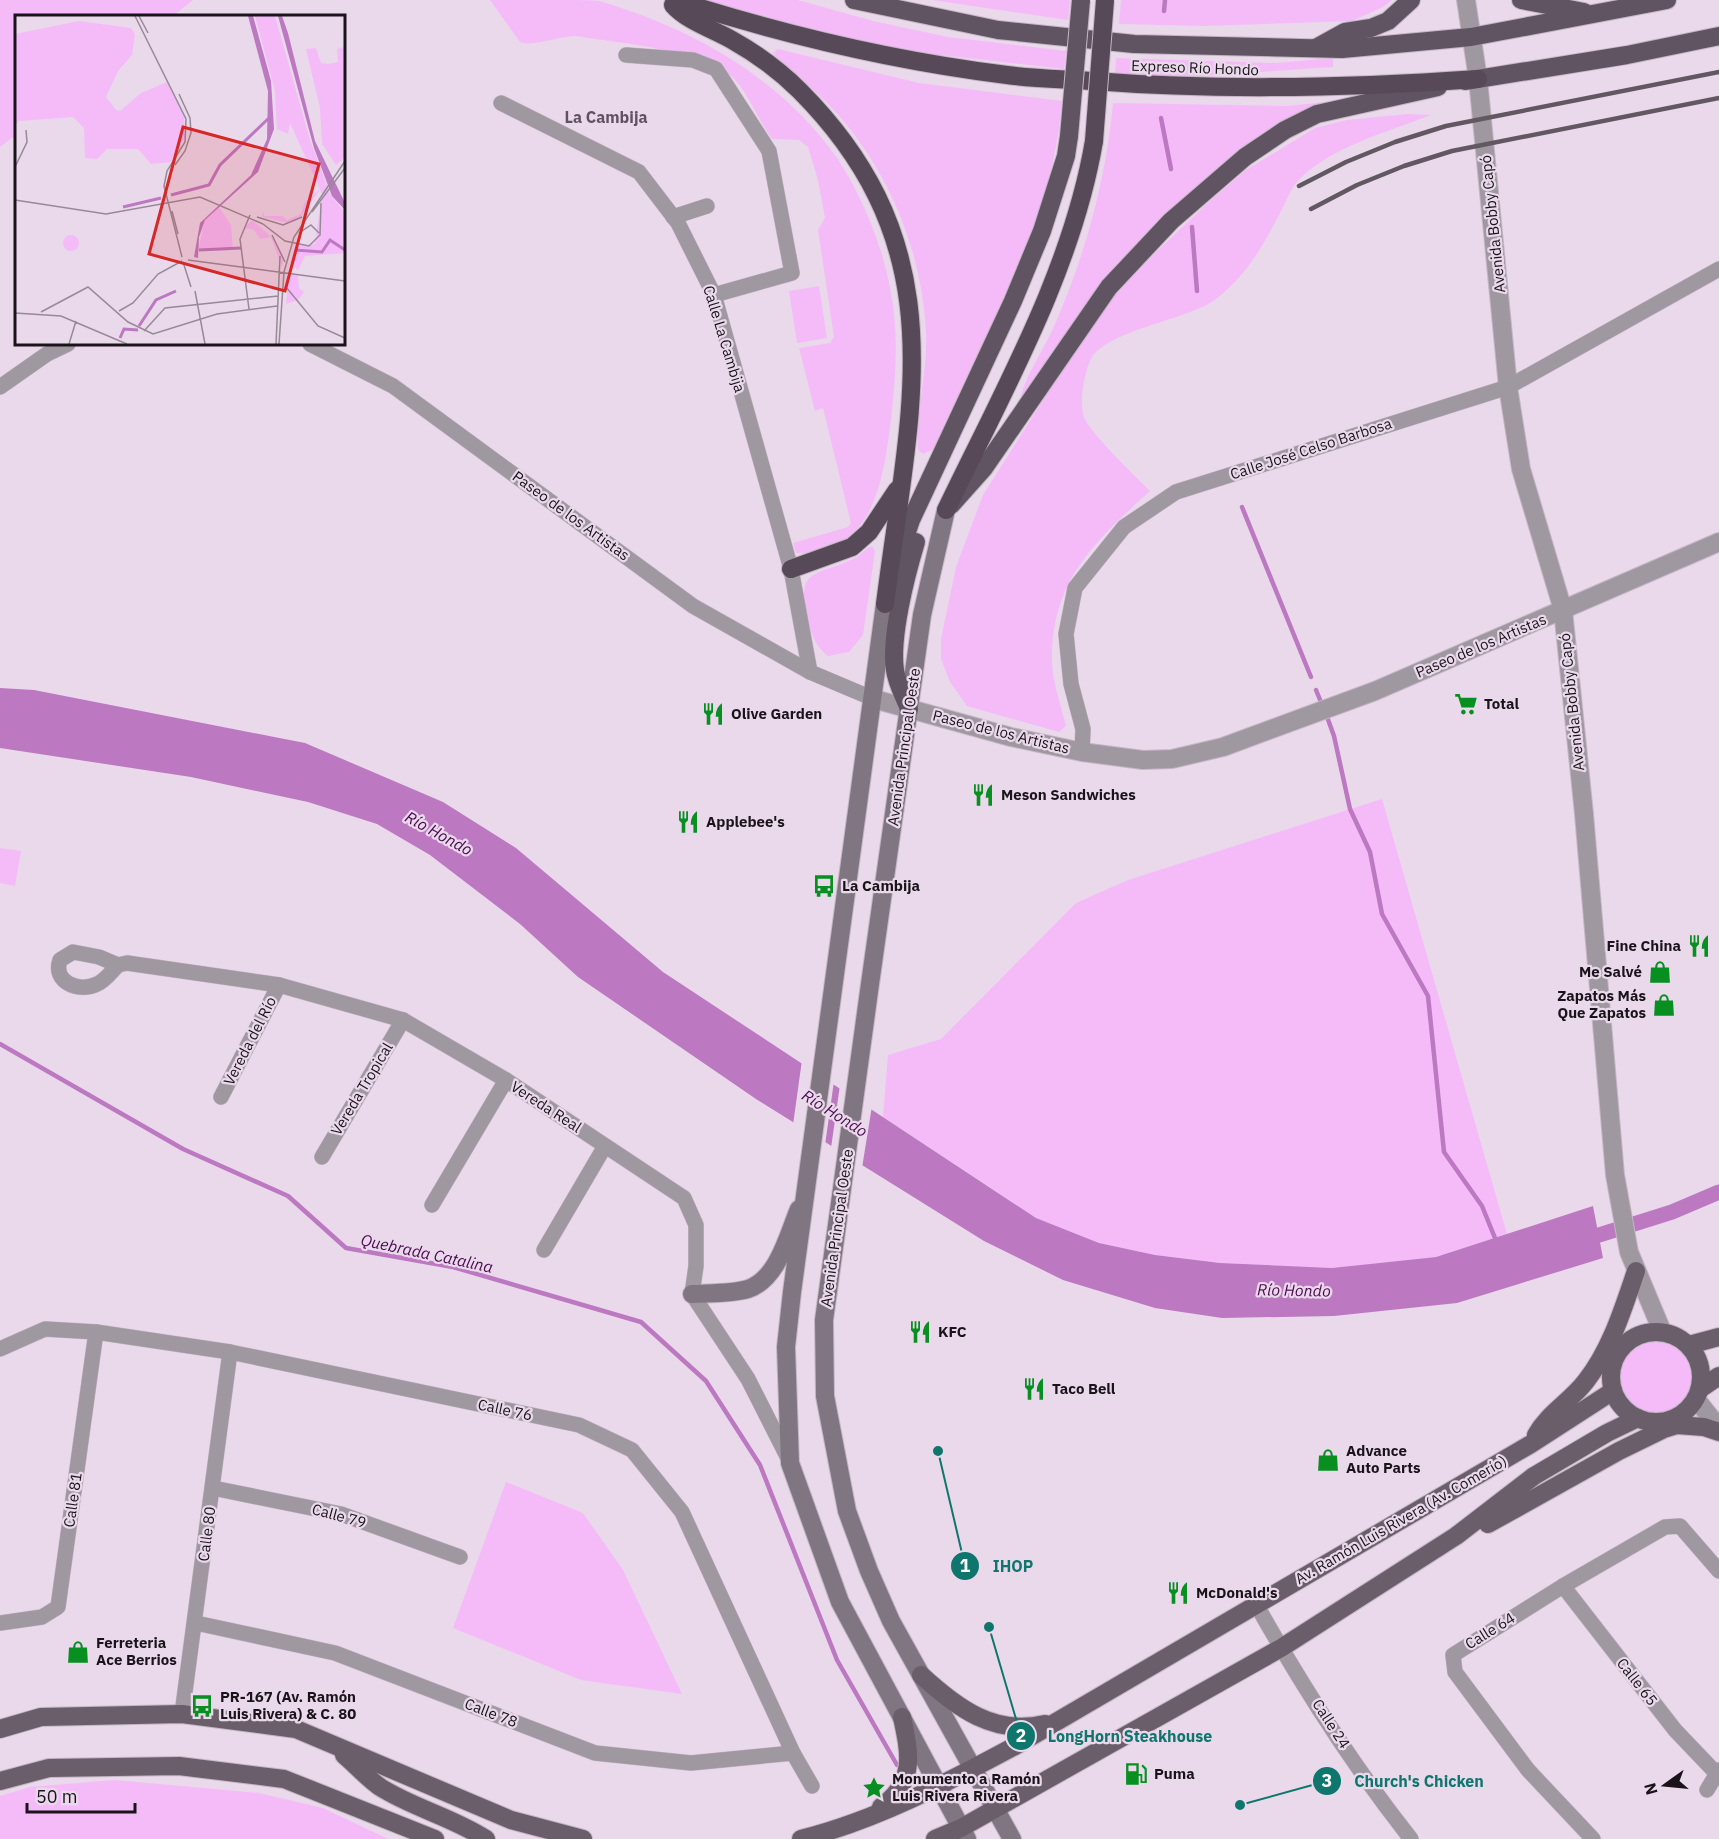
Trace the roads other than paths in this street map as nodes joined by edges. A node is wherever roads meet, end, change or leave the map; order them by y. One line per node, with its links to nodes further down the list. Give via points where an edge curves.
1 (668, 0): 28 (highway, via 678,11 772,66 836,131 867,174 898,248 913,331 913,373)
2 (675, 0): 17 (highway, Expreso Río Hondo, via 792,35 897,58 1008,75 1236,88 1381,86)
3 (854, 0): 12 (highway, Expreso Río Hondo)
4 (910, 0): 12 (highway)
5 (1081, 0): 27 (highway, bridge, via 1066,156 1042,231)
6 (1105, 0): 29 (highway, bridge, via 1088,172 1053,278)
7 (1411, 0): 15 (highway, via 1388,21 1345,32)
8 (1466, 0): 14 (street, Avenida Bobby Capó)
9 (1521, 0): 11 (highway)
10 (1667, 0): 11 (highway, Expreso Río Hondo)
11 (1594, 14): 14 (highway, Expreso Río Hondo)
12 (935, 17): 15 (highway, Expreso Río Hondo, via 998,30 1134,44)
13 (1719, 36): 17 (highway, Expreso Río Hondo)
14 (1471, 37): 15 (highway, Expreso Río Hondo); 17 (street, Avenida Bobby Capó)
15 (1315, 49)
16 (626, 55): 22 (street, via 693,60 716,69 769,151 792,273)
17 (1478, 79): 26 (street, Avenida Bobby Capó); 29 (highway, via 1317,114 1245,157 1171,221 1109,286 984,468)
18 (501, 102): 20 (street, Calle La Cambija, via 639,172)
19 (707, 206): 20 (street)
20 (673, 217): 22 (street, Calle La Cambija)
21 (1719, 269): 26 (street, Calle José Celso Barbosa)
22 (714, 295): 31 (street, Calle La Cambija)
23 (66, 345): 25 (street)
24 (312, 345): 34 (street, Paseo de los Artistas, via 393,386 693,606)
25 (0, 387)
26 (1508, 387): 33 (street, Avenida Bobby Capó, via 1521,469); 37 (street, Calle José Celso Barbosa, via 1176,492 1124,527 1075,588 1066,634 1071,684 1083,729)
27 (953, 430): 32 (highway, via 911,520); 36 (highway, via 917,539 894,653 897,682)
28 (900, 486): 31 (highway, via 869,532 852,547); 32 (highway)
29 (946, 510): 36 (main road, Avenida Principal Oeste, via 925,604)
30 (1719, 542): 33 (street, Paseo de los Artistas)
31 (791, 569): 34 (street, Calle La Cambija)
32 (885, 604): 35 (main road)
33 (1563, 610): 37 (street, Paseo de los Artistas, via 1375,692 1223,747 1173,759 1143,760); 48 (street, Avenida Bobby Capó, via 1615,1175)
34 (810, 672): 35 (street, Paseo de los Artistas)
35 (874, 699): 36 (street, Paseo de los Artistas); 45 (main road)
36 (909, 709): 37 (street, Paseo de los Artistas, via 1011,738); 72 (main road, Avenida Principal Oeste, via 825,1320 825,1396 847,1511 891,1621)
37 (1082, 752)
38 (118, 965): 39 (street, Vereda Real, via 127,963)
39 (279, 985): 40 (street, Vereda Real); 42 (street, Vereda del Río)
40 (403, 1020): 41 (street, Vereda Real); 44 (street, Vereda Tropical)
41 (506, 1080): 43 (street, Vereda Real); 46 (street)
42 (221, 1097)
43 (605, 1146): 47 (street); 49 (street, Vereda Real, via 684,1198 696,1225)
44 (322, 1157)
45 (808, 1188): 49 (main road, via 772,1271 764,1280 748,1289); 62 (main road, via 786,1347)
46 (432, 1205)
47 (544, 1250)
48 (1636, 1271): 50 (street, Avenida Bobby Capó); 61 (main road, via 1618,1325 1586,1381 1541,1426)
49 (692, 1294): 62 (street, via 748,1379)
50 (1662, 1331): 53 (main road); 57 (main road, via 1636,1336 1621,1348 1613,1364)
51 (96, 1332): 54 (street, Calle 76, via 45,1329); 55 (street, Calle 76); 69 (street, Calle 81, via 58,1607 42,1617)
52 (1719, 1337): 53 (main road)
53 (1689, 1345): 58 (main road, via 1701,1366)
54 (0, 1349)
55 (230, 1353): 63 (street, Calle 80); 78 (street, Calle 76, via 579,1425 632,1450 682,1512)
56 (1719, 1376): 58 (main road)
57 (1613, 1391): 59 (main road, via 1625,1410); 61 (main road, Av. Ramón Luis Rivera (Av. Comerío))
58 (1698, 1394): 59 (main road, via 1685,1412 1671,1420 1654,1422); 60 (street)
59 (1638, 1418): 64 (main road, Av. Ramón Luis Rivera (Av. Comerío), via 1534,1476)
60 (1719, 1430): 64 (main road, via 1677,1425 1664,1429 1489,1523)
61 (1531, 1444): 68 (main road, Av. Ramón Luis Rivera (Av. Comerío))
62 (790, 1463): 74 (main road, via 840,1602)
63 (213, 1488): 65 (street, Calle 79, via 341,1514); 70 (street, Calle 80)
64 (1456, 1536): 71 (main road, Av. Ramón Luis Rivera (Av. Comerío))
65 (460, 1557)
66 (1719, 1571): 67 (street, Calle 64, via 1680,1526 1665,1527)
67 (1563, 1586): 80 (street, Calle 65, via 1675,1730); 95 (street, Calle 64, via 1453,1655 1455,1672 1528,1770)
68 (1256, 1604): 71 (street, Calle 24); 75 (main road, Av. Ramón Luis Rivera (Av. Comerío))
69 (0, 1623)
70 (196, 1623): 73 (street, Calle 80); 78 (street, Calle 78, via 335,1653 595,1753 691,1763)
71 (1281, 1648): 85 (main road, Av. Ramón Luis Rivera (Av. Comerío)); 94 (street, Calle 24)
72 (921, 1675): 75 (main road, via 963,1710 1002,1727 1028,1728); 79 (main road, Avenida Principal Oeste)
73 (182, 1714): 76 (main road, via 41,1717); 77 (main road, via 296,1729)
74 (902, 1717): 83 (main road); 86 (main road, via 908,1744 907,1778 888,1803)
75 (1056, 1722): 79 (main road, Av. Ramón Luis Rivera (Av. Comerío))
76 (0, 1729)
77 (328, 1742): 89 (main road, via 378,1786 463,1824); 90 (main road, via 511,1820)
78 (793, 1753): 82 (street, Calle 76)
79 (973, 1769): 83 (main road, Av. Ramón Luis Rivera (Av. Comerío)); 85 (main road, Avenida Principal Oeste)
80 (1718, 1772): 84 (street)
81 (0, 1781): 88 (main road, via 49,1768 179,1766 284,1779)
82 (812, 1786)
83 (941, 1786): 86 (main road, Av. Ramón Luis Rivera (Av. Comerío)); 87 (main road)
84 (1707, 1790)
85 (994, 1808): 87 (main road, Av. Ramón Luis Rivera (Av. Comerío)); 93 (main road, Avenida Principal Oeste)
86 (863, 1821): 91 (main road, Av. Ramón Luis Rivera (Av. Comerío))
87 (964, 1834): 92 (main road, Av. Ramón Luis Rivera (Av. Comerío))
88 (435, 1839)
89 (486, 1839)
90 (583, 1839)
91 (801, 1839)
92 (935, 1839)
93 (1012, 1839)
94 (1411, 1839)
95 (1593, 1839)

